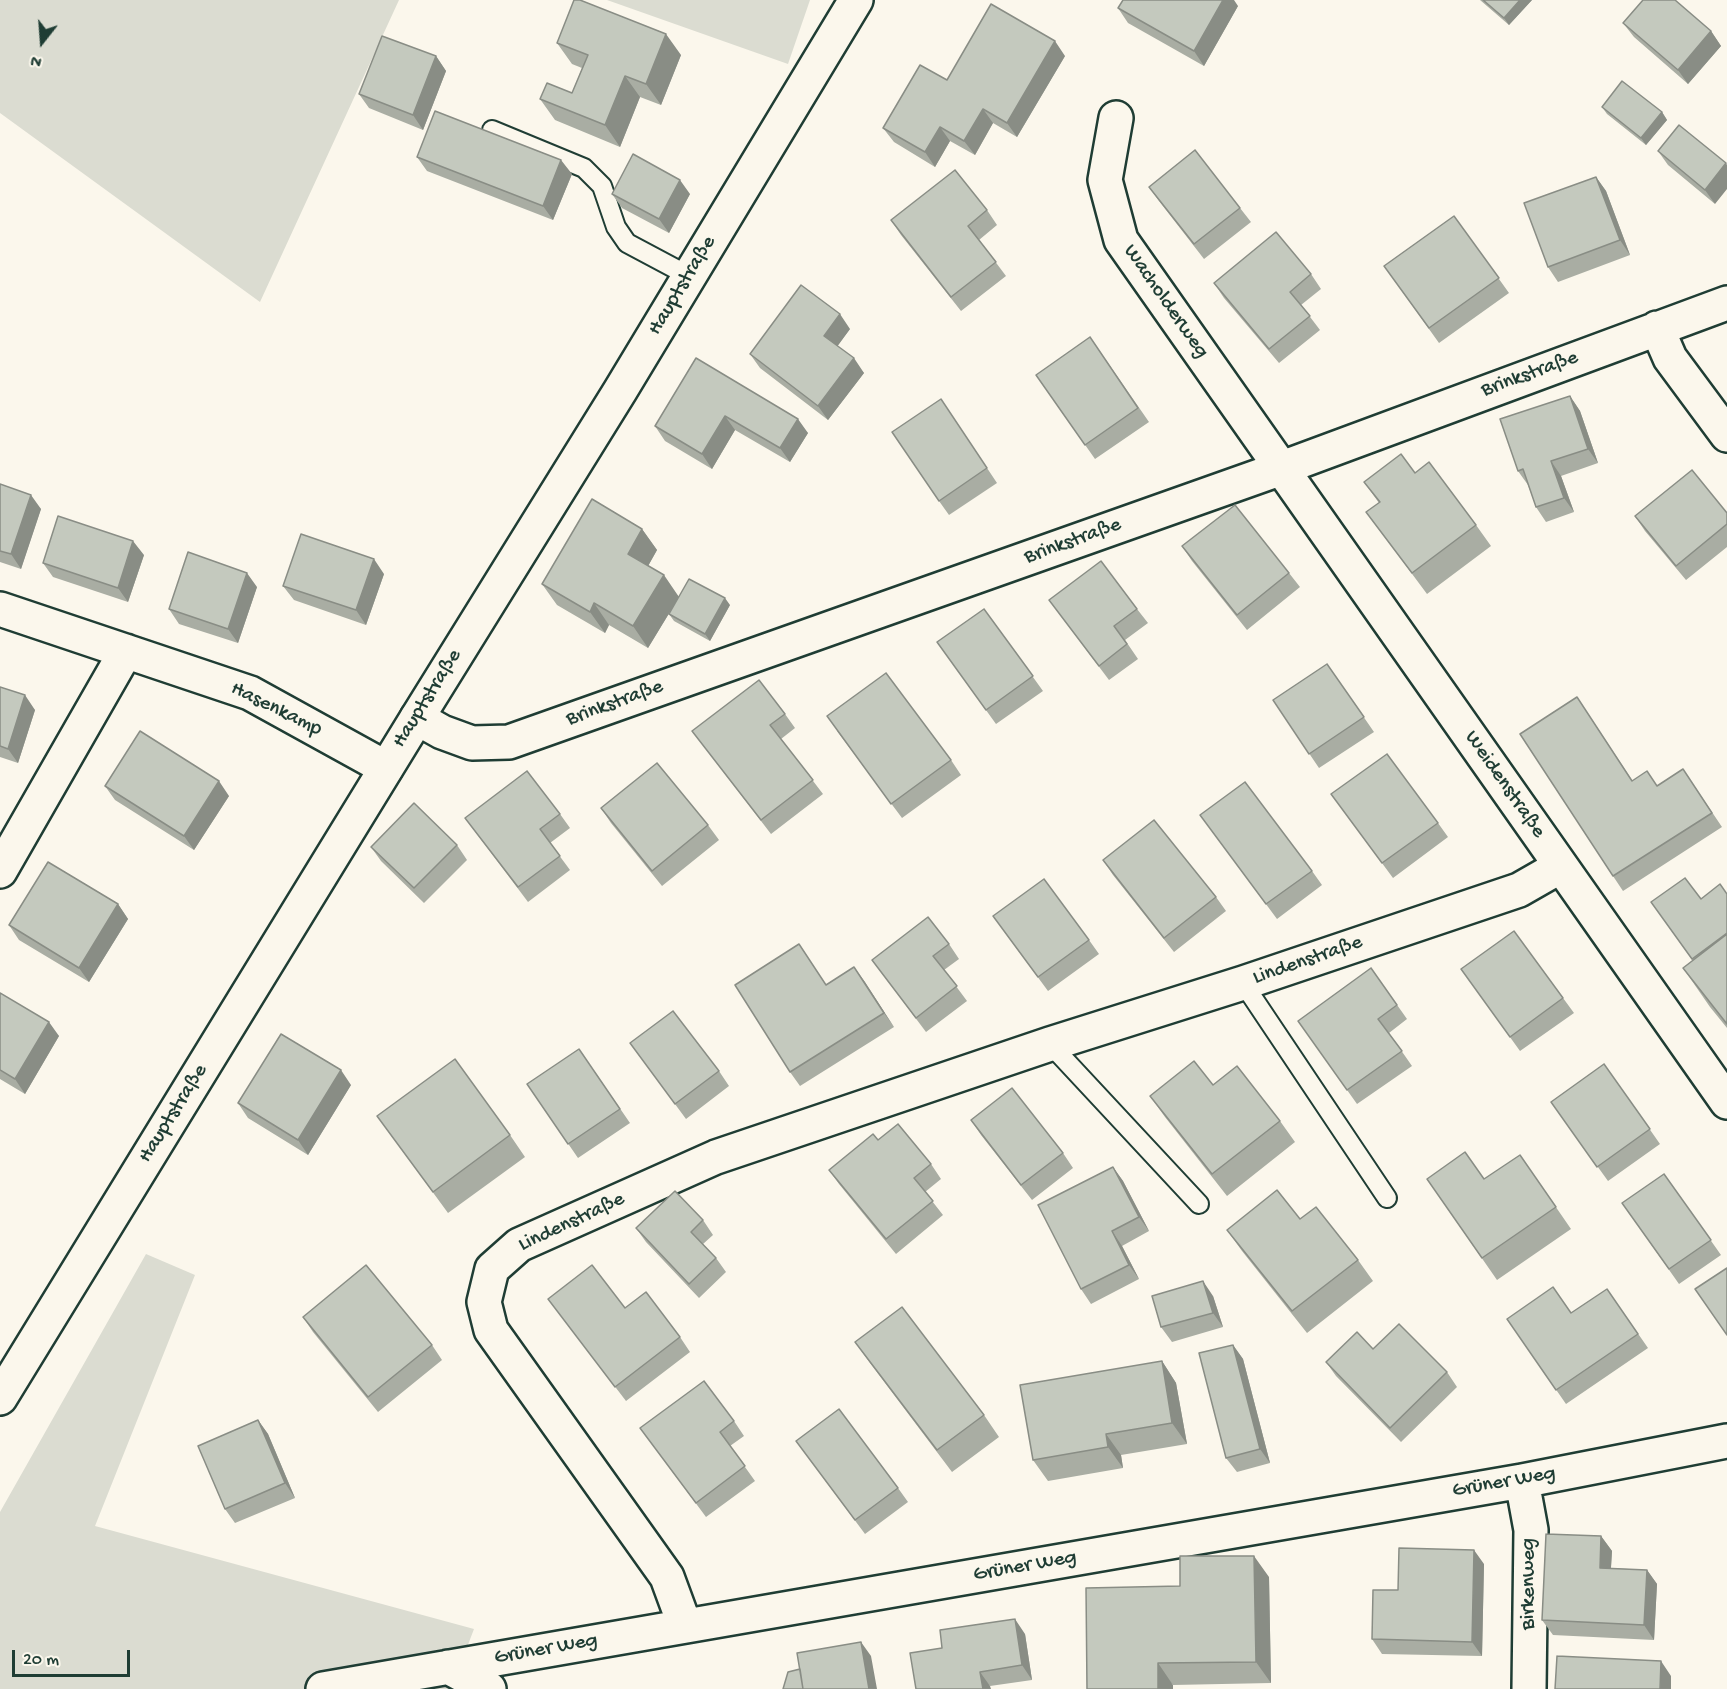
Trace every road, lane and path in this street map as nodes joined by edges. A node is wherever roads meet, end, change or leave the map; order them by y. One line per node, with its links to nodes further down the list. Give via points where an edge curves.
1 (856, 0): 4 (street, Hauptstraße)
2 (1116, 118): 8 (street, Wacholderweg, via 1105,180 1121,240)
3 (492, 130): 4 (lane, via 584,168 602,186 616,227 627,243)
4 (689, 276): 11 (street, Hauptstraße)
5 (1727, 303): 6 (street, Brinkstraße)
6 (1657, 328): 7 (street, via 1670,358); 8 (street, Brinkstraße)
7 (1727, 435)
8 (1282, 468): 11 (street, Brinkstraße, via 509,742 472,743); 13 (street, Weidenstraße)
9 (0, 609): 10 (street, Hasenkamp)
10 (126, 651): 12 (street, Hasenkamp, via 250,693); 14 (street)
11 (417, 718): 12 (street, Hauptstraße)
12 (386, 768): 20 (street, Hauptstraße)
13 (1561, 866): 15 (street, Lindenstraße, via 1519,890); 17 (street, Weidenstraße)
14 (0, 871)
15 (1243, 983): 16 (street, Lindenstraße); 18 (lane)
16 (1050, 1044): 19 (lane); 23 (street, Lindenstraße, via 716,1157 519,1245 492,1269 484,1302 491,1330 667,1577)
17 (1727, 1102)
18 (1387, 1198)
19 (1199, 1204)
20 (0, 1398)
21 (1727, 1441): 22 (street, Grüner Weg)
22 (1522, 1480): 23 (street, Grüner Weg); 27 (street, Birkenweg, via 1531,1530)
23 (685, 1626): 24 (street, Grüner Weg)
24 (448, 1667): 25 (street, Grüner Weg); 26 (street)
25 (323, 1689)
26 (489, 1689)
27 (1530, 1689)

